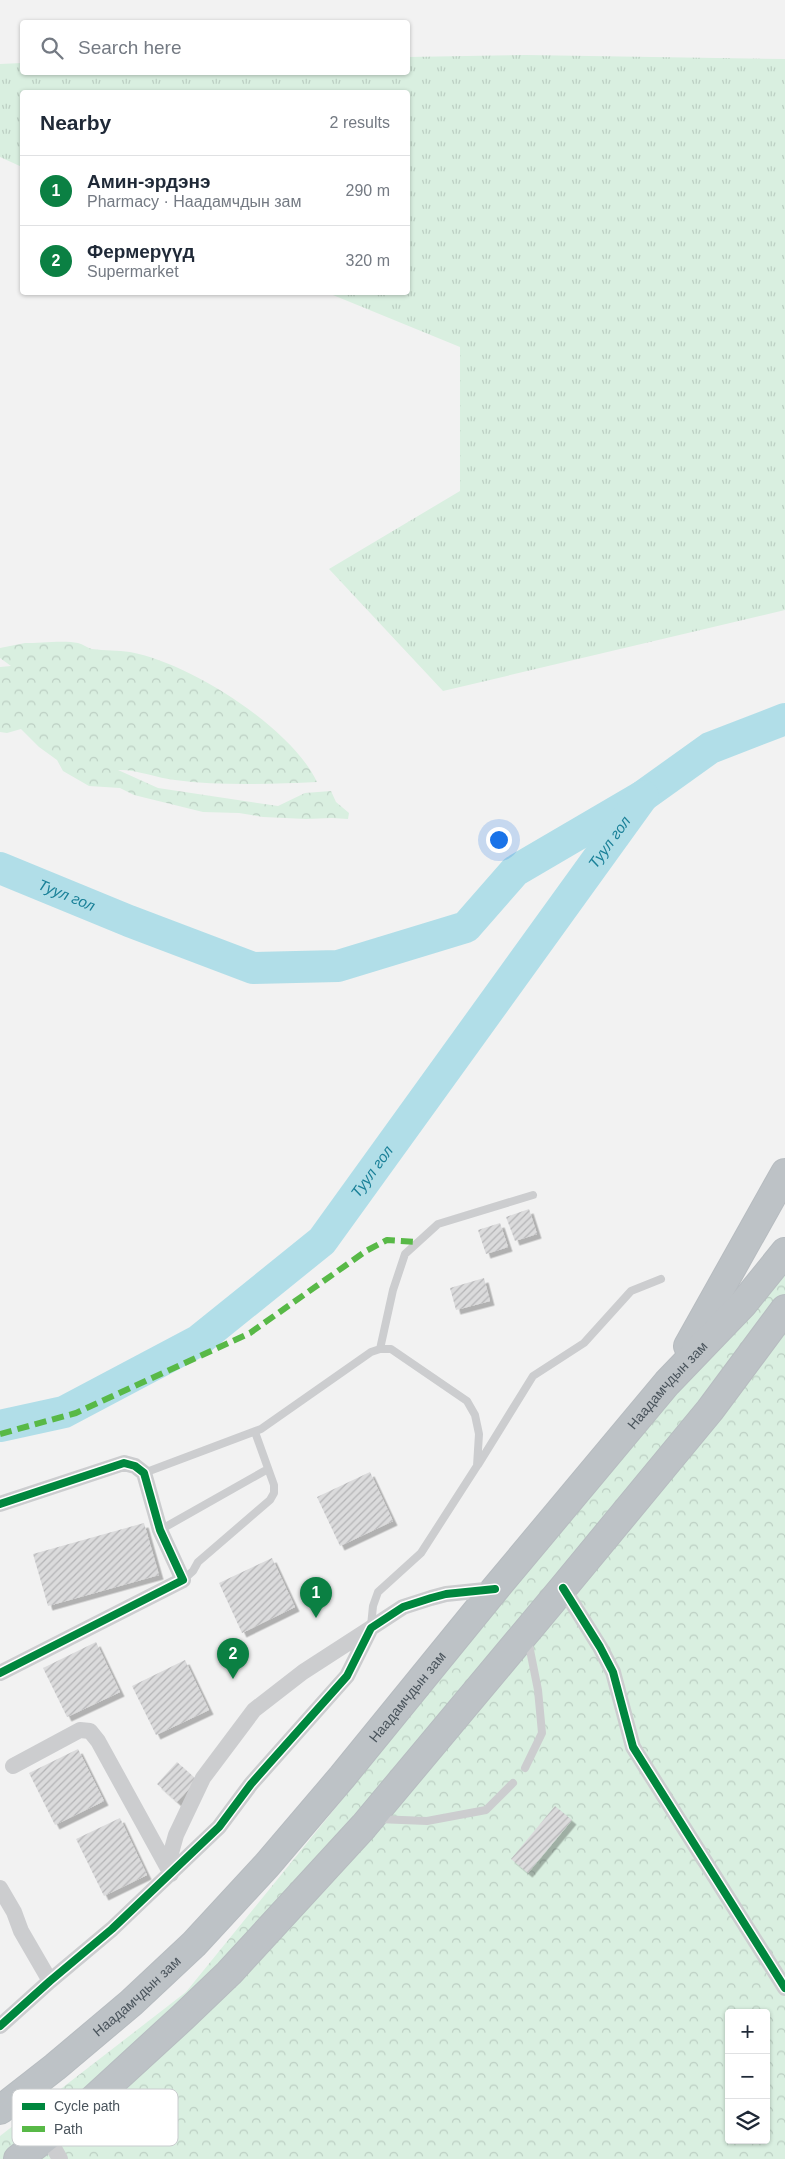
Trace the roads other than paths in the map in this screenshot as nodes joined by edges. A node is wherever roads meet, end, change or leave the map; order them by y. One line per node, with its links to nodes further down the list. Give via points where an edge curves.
1 (781, 1181): 7 (highway)
2 (533, 1195): 6 (lane, via 438,1224 405,1254)
3 (785, 1252): 7 (highway, Наадамчдын зам, via 742,1304)
4 (662, 1279): 9 (lane, via 632,1291 584,1343 534,1376)
5 (785, 1309): 15 (highway, via 710,1410)
6 (380, 1349): 8 (lane); 9 (lane, via 391,1349 467,1401 475,1415 479,1434)
7 (667, 1383): 16 (highway, Наадамчдын зам)
8 (255, 1432): 10 (lane); 11 (lane)
9 (477, 1466): 17 (lane, via 421,1553 378,1592)
10 (268, 1469): 13 (lane); 14 (lane, via 274,1493 270,1500 198,1562)
11 (144, 1473): 12 (street, via 124,1463); 13 (street)
12 (0, 1504)
13 (160, 1530): 14 (street)
14 (183, 1580): 19 (street)
15 (563, 1588): 18 (highway); 27 (street, via 613,1672 633,1747)
16 (494, 1589): 17 (street, via 431,1598 403,1607); 29 (highway, Наадамчдын зам, via 342,1777 194,1944 131,2003)
17 (371, 1628): 24 (street, via 347,1676 252,1784 220,1827); 24 (street, via 303,1672 254,1710 203,1778 176,1835 171,1853)
18 (526, 1633): 21 (lane, via 538,1690 542,1733); 23 (highway)
19 (0, 1673)
20 (13, 1766): 24 (street, via 80,1730 90,1731)
21 (524, 1768)
22 (513, 1784): 23 (lane, via 486,1810 427,1821)
23 (370, 1819): 30 (highway, via 229,1972)
24 (171, 1874): 26 (street)
25 (0, 1888): 26 (street)
26 (50, 1981): 28 (street)
27 (785, 1988)
28 (0, 2026)
29 (27, 2089)
30 (104, 2089)
31 (12, 2101): 32 (highway, Наадамчдын зам)
32 (0, 2110)
33 (54, 2148): 34 (highway)
34 (18, 2159)

